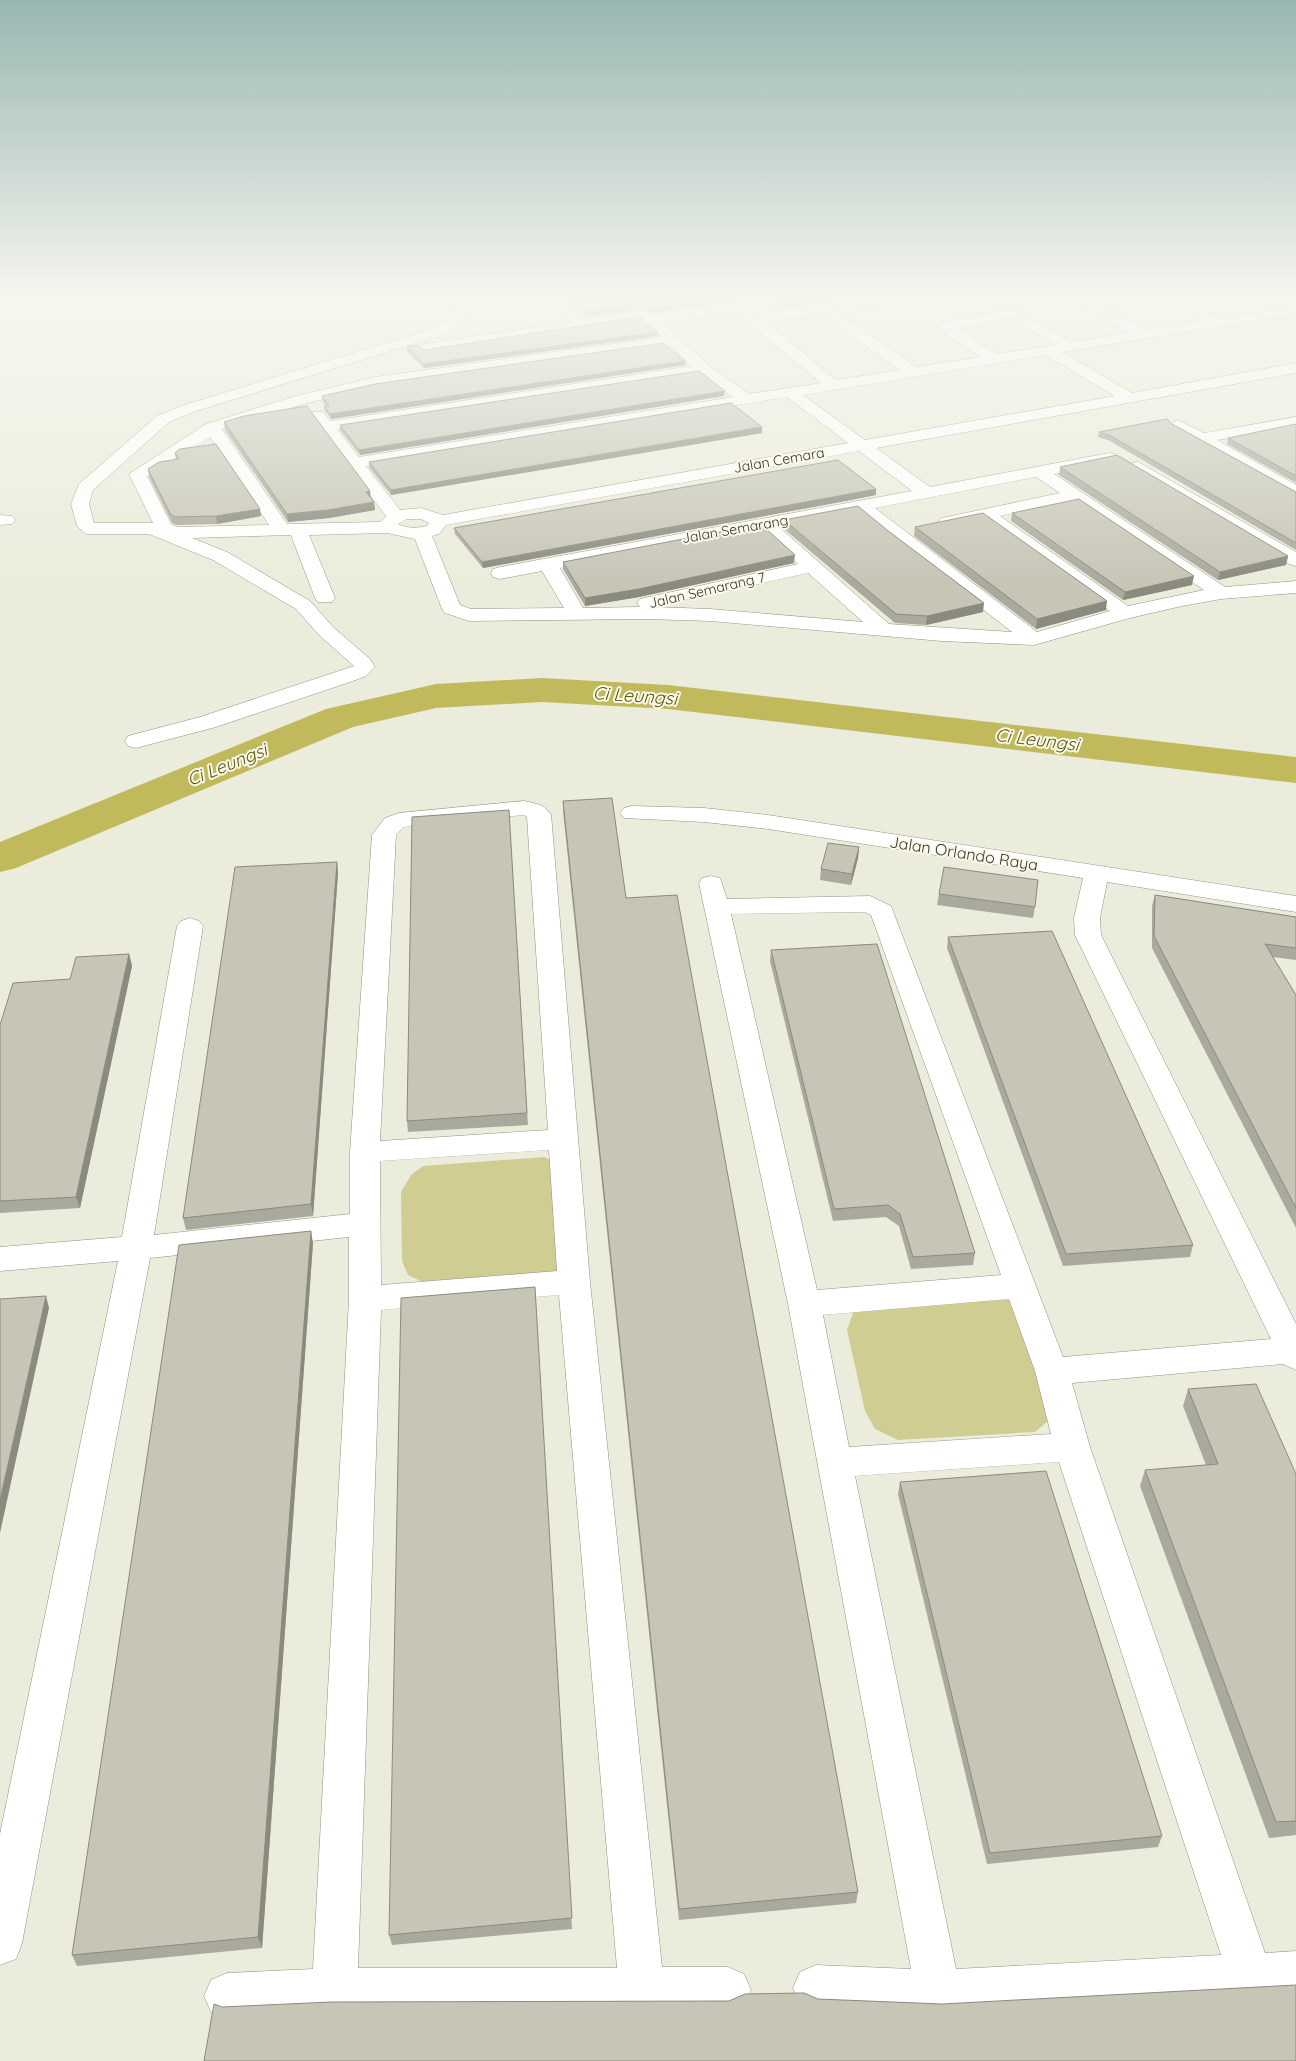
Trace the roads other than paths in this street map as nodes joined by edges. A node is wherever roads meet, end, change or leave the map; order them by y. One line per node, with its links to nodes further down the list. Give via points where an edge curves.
1 (238, 393): 52 (street, via 163,419 85,488 80,504 86,526 92,530 151,528 220,556 303,605 365,666 359,672 254,707)
2 (327, 393): 12 (street)
3 (544, 393): 17 (street)
4 (738, 393): 13 (street)
5 (790, 393): 13 (street)
6 (791, 393): 22 (street)
7 (814, 393): 20 (street)
8 (1095, 393): 14 (street)
9 (1120, 393): 11 (street)
10 (1155, 393): 11 (street, Jalan Cemara)
11 (1128, 398): 14 (street, Jalan Cemara)
12 (302, 399): 17 (street); 18 (street)
13 (748, 400): 24 (street)
14 (1108, 401): 20 (street, Jalan Cemara)
15 (1296, 422): 19 (street)
16 (1178, 425): 19 (street)
17 (328, 426): 24 (street)
18 (212, 427): 37 (street); 37 (street, via 139,472 164,527 173,533)
19 (1202, 438): 27 (street)
20 (880, 442): 22 (street, Jalan Cemara); 28 (street)
21 (1096, 443): 23 (street)
22 (861, 445): 29 (street); 34 (street, Jalan Cemara)
23 (1118, 456): 25 (street, Jalan Semarang); 40 (street)
24 (355, 463): 35 (street)
25 (1038, 471): 28 (street, Jalan Semarang); 31 (street)
26 (1288, 471): 27 (street)
27 (1266, 475): 30 (street)
28 (944, 489): 29 (street, Jalan Semarang)
29 (925, 492): 32 (street, Jalan Semarang)
30 (1296, 492)
31 (1073, 496): 33 (street); 45 (street)
32 (861, 506): 36 (street, Jalan Semarang); 39 (street)
33 (985, 514): 39 (street); 47 (street)
34 (440, 521): 35 (street, via 419,513); 38 (street, via 433,530)
35 (393, 522): 37 (street); 38 (street, via 397,532)
36 (764, 523): 41 (street, Jalan Semarang); 42 (street)
37 (290, 530): 46 (street)
38 (422, 533): 48 (street, via 455,612 468,615)
39 (894, 533): 51 (street)
40 (1296, 560)
41 (548, 564): 43 (street, Jalan Semarang); 48 (street)
42 (814, 566): 49 (street, Jalan Semarang 7); 50 (street)
43 (500, 573)
44 (1296, 587): 45 (street)
45 (1221, 593): 47 (street)
46 (325, 598)
47 (1125, 612): 51 (street)
48 (577, 614): 49 (street)
49 (599, 614): 50 (street, via 710,615)
50 (882, 629): 51 (street)
51 (1034, 639)
52 (136, 742)
53 (632, 813): 54 (street, Jalan Orlando Raya, via 704,815 768,822)
54 (1097, 873): 55 (street, Jalan Orlando Raya); 66 (street, via 1087,918 1088,935)
55 (1296, 904)
56 (190, 926): 60 (street)
57 (562, 1139): 58 (street); 58 (street, via 539,814 524,808 399,820 384,835); 62 (street)
58 (365, 1152): 59 (street)
59 (366, 1224): 60 (street); 64 (street)
60 (136, 1248): 61 (street); 70 (street)
61 (0, 1259)
62 (574, 1282): 64 (street); 76 (street)
63 (1019, 1286): 65 (street); 65 (street, via 882,911 870,904 714,895); 67 (street)
64 (365, 1299): 75 (street)
65 (804, 1304): 69 (street)
66 (1295, 1352): 67 (street)
67 (1052, 1371): 68 (street)
68 (1072, 1446): 69 (street); 72 (street)
69 (834, 1463): 77 (street)
70 (0, 1943)
71 (1296, 1974): 72 (street)
72 (1251, 1977): 77 (street)
73 (816, 1988): 77 (street)
74 (728, 1990): 76 (street)
75 (335, 1991): 76 (street); 78 (street)
76 (642, 1991)
77 (938, 1993)
78 (227, 1996)

